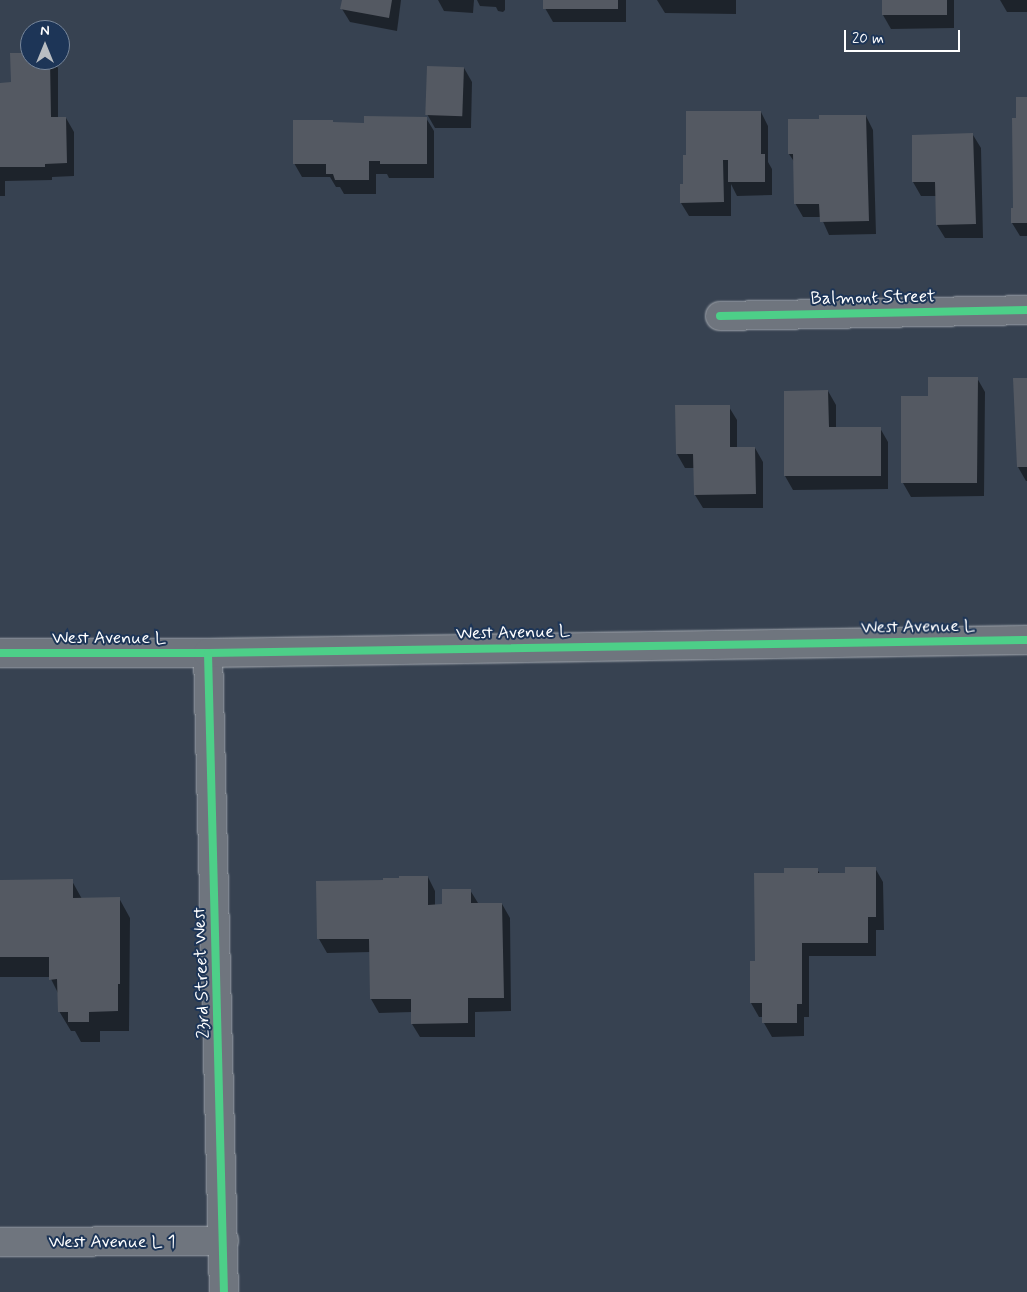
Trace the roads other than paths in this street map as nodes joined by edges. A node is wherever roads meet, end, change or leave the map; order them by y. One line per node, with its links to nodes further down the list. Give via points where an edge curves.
1 (1027, 310): 2 (street, Balmont Street)
2 (720, 316)
3 (1027, 640): 5 (street, West Avenue L)
4 (0, 653): 5 (street, West Avenue L)
5 (208, 653): 6 (street, 23rd Street West)
6 (224, 1241): 7 (street, West Avenue L 1); 8 (street, 23rd Street West)
7 (0, 1242)
8 (224, 1292)

